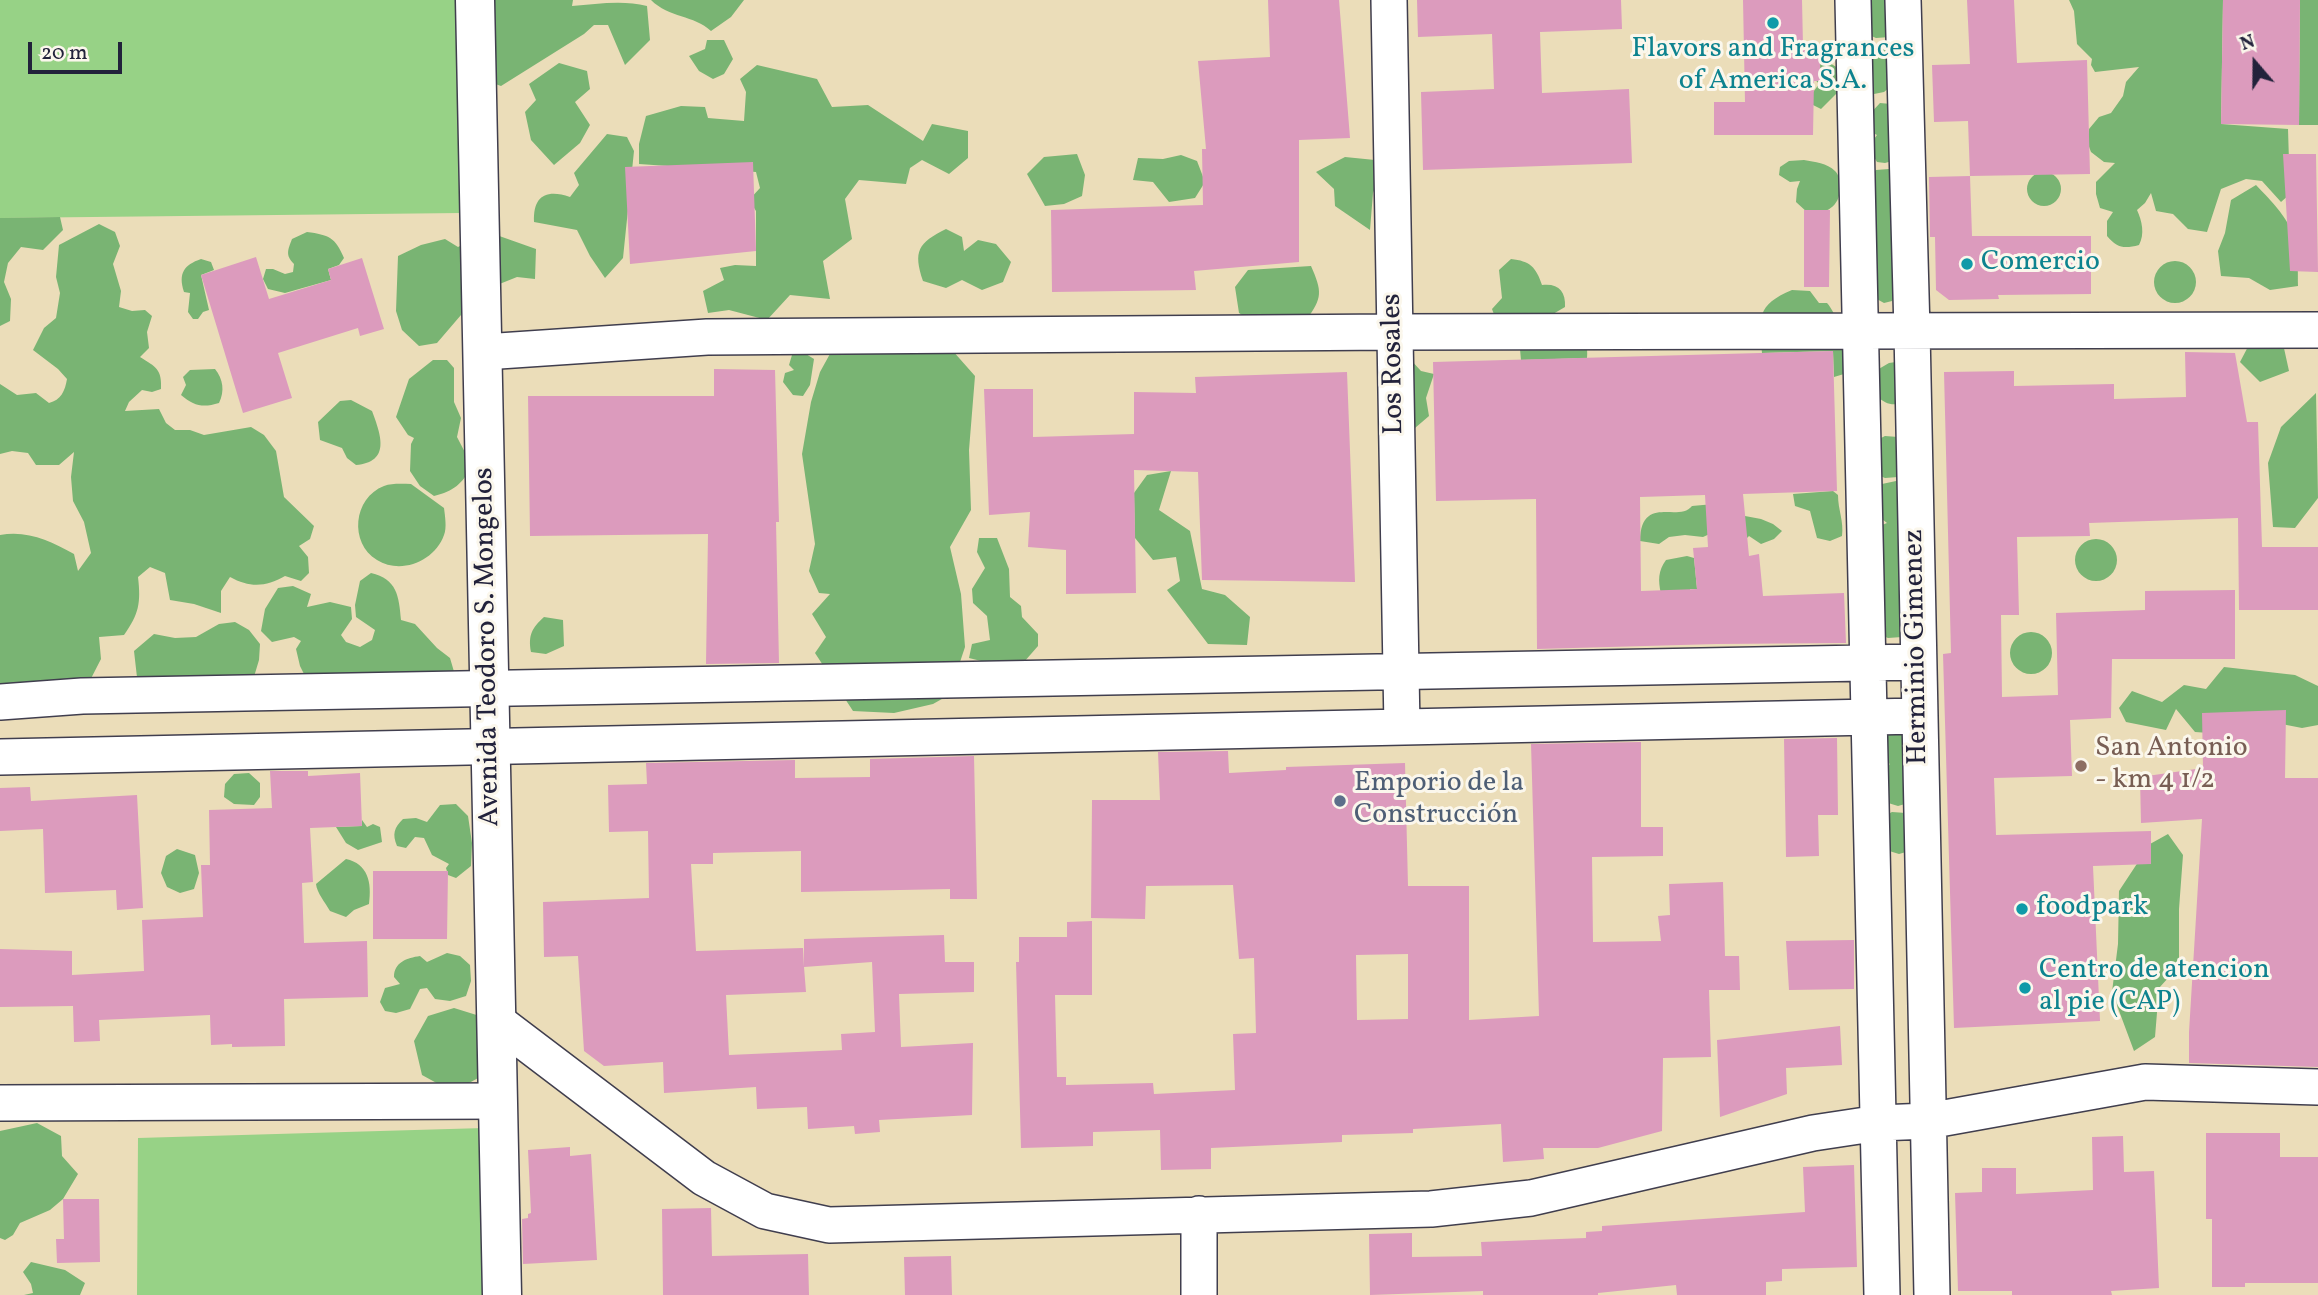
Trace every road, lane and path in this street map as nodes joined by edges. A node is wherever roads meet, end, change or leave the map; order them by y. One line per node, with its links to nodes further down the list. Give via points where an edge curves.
1 (475, 0): 9 (street, Avenida Teodoro S. Mongelos)
2 (1388, 0): 7 (street, Los Rosales)
3 (1853, 0): 8 (street, Herminio Gimenez)
4 (1903, 0): 6 (street, Herminio Gimenez)
5 (2318, 330): 6 (street)
6 (1912, 331): 8 (street); 10 (street, Herminio Gimenez)
7 (1395, 332): 8 (street); 9 (street, via 707,337); 12 (street, Los Rosales)
8 (1862, 332): 11 (street, Herminio Gimenez)
9 (484, 352): 13 (street, Avenida Teodoro S. Mongelos)
10 (1917, 662): 11 (street); 15 (street, Herminio Gimenez)
11 (1868, 663): 12 (street); 16 (street, Herminio Gimenez)
12 (1401, 672): 13 (street); 17 (street, Los Rosales)
13 (489, 689): 14 (street, via 82,696); 18 (street, Avenida Teodoro S. Mongelos)
14 (0, 702)
15 (1919, 716): 16 (street); 24 (street, Herminio Gimenez)
16 (1870, 717): 17 (street); 25 (street, Herminio Gimenez)
17 (1402, 727): 18 (street)
18 (491, 746): 19 (street); 20 (street, Avenida Teodoro S. Mongelos)
19 (0, 757)
20 (497, 1021): 22 (street, Avenida Teodoro S. Mongelos); 26 (street, via 704,1178 765,1211 829,1225)
21 (2318, 1087): 24 (street, via 2145,1082)
22 (498, 1101): 23 (street); 27 (street, Avenida Teodoro S. Mongelos)
23 (0, 1103)
24 (1928, 1121): 25 (street); 30 (street, Herminio Gimenez)
25 (1878, 1123): 26 (street, via 1812,1133 1531,1198 1431,1209); 29 (street, Herminio Gimenez)
26 (1199, 1214): 28 (street)
27 (502, 1295)
28 (1199, 1295)
29 (1882, 1295)
30 (1932, 1295)

